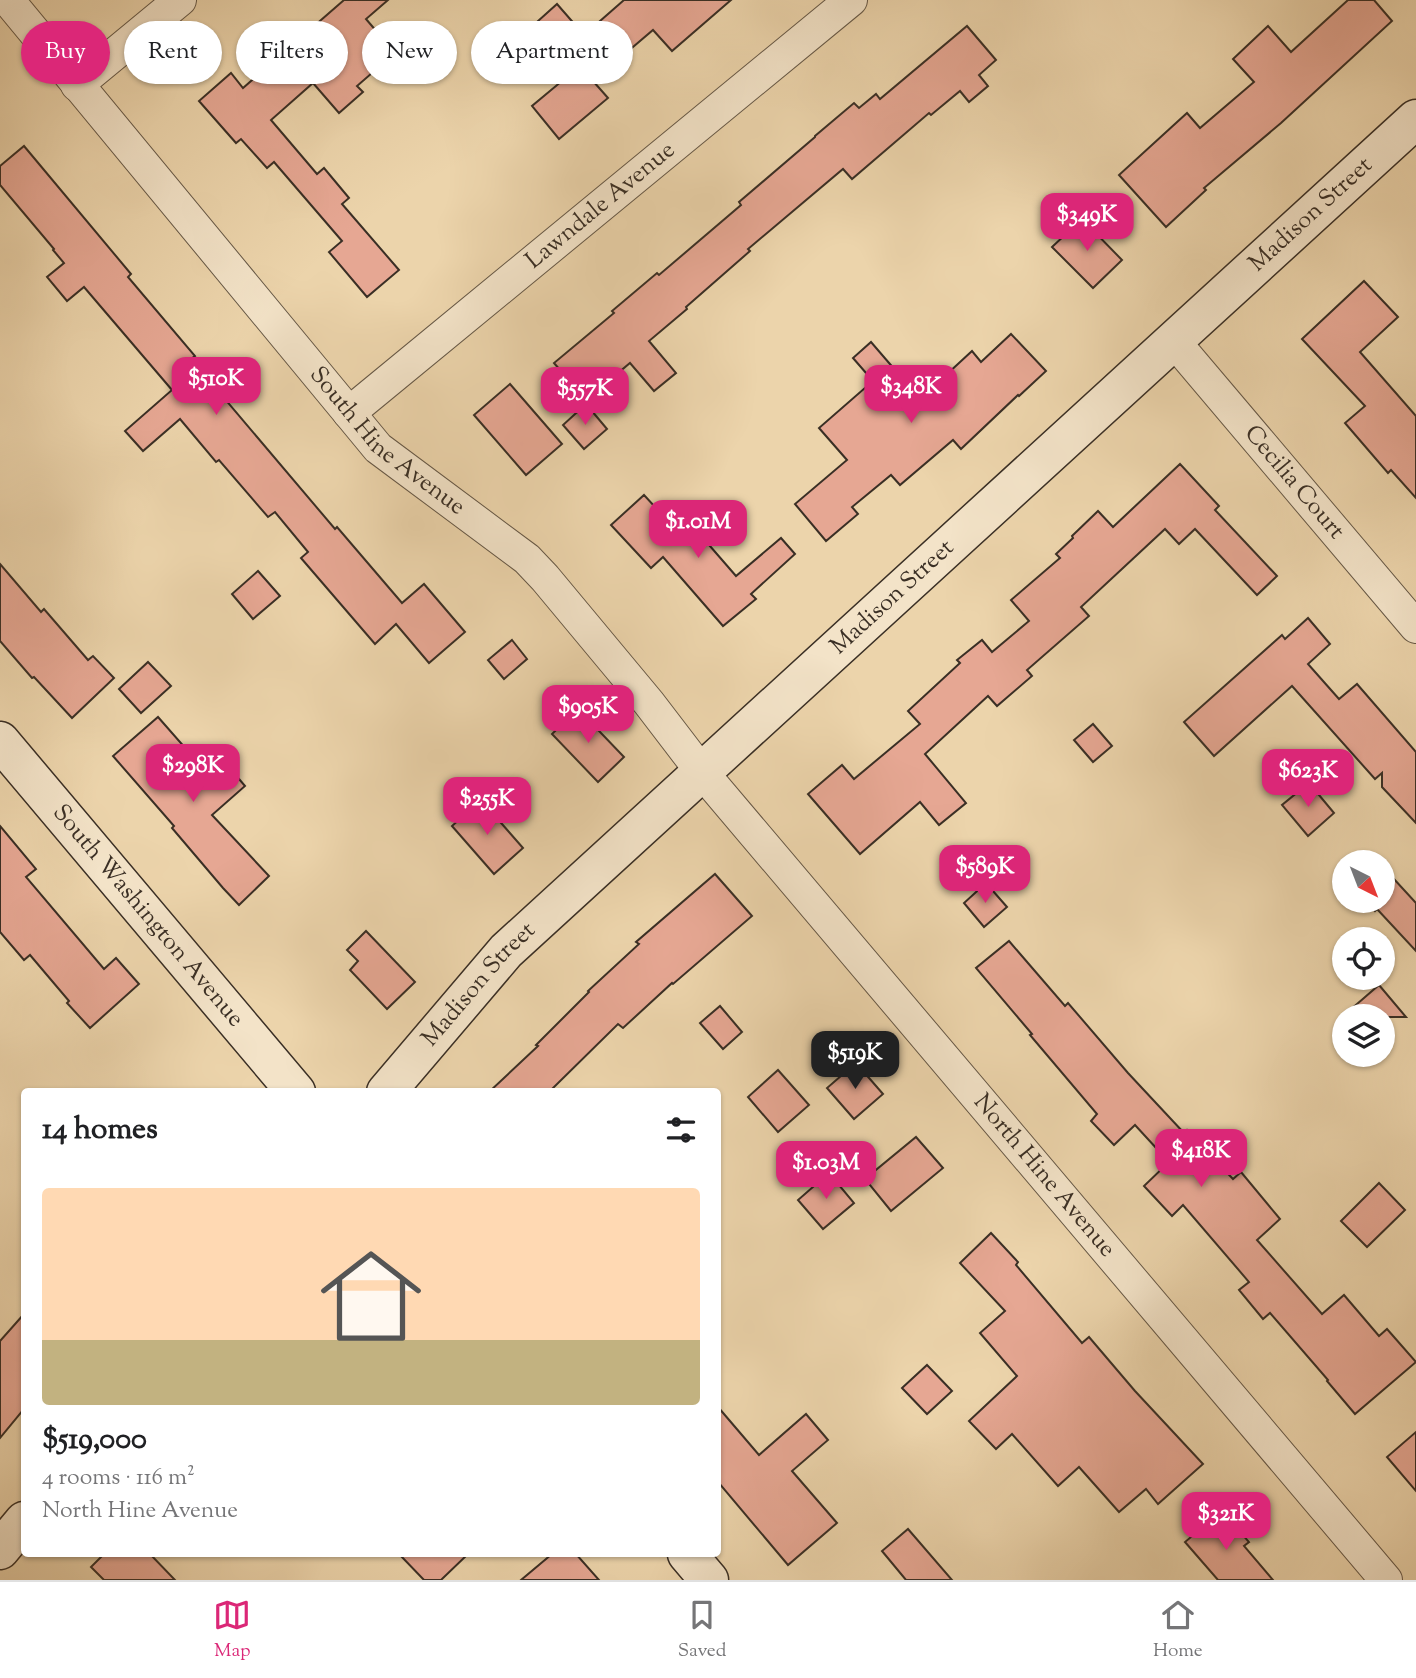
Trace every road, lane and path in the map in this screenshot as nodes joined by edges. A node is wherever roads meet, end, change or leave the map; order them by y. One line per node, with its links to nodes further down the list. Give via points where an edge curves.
1 (8, 0): 4 (street, South Hine Avenue)
2 (180, 0): 4 (street)
3 (851, 0): 7 (street, Lawndale Avenue)
4 (77, 85): 7 (street, South Hine Avenue)
5 (1416, 119): 6 (street, Madison Street)
6 (1173, 340): 8 (street, Cecilia Court); 10 (street, Madison Street)
7 (349, 413): 10 (street, South Hine Avenue, via 379,448 527,559)
8 (1416, 627)
9 (5, 758): 11 (street, South Washington Avenue)
10 (701, 771): 12 (street, Madison Street, via 506,951); 17 (street, North Hine Avenue)
11 (293, 1088)
12 (389, 1088)
13 (21, 1525): 14 (street)
14 (0, 1550)
15 (690, 1557): 16 (street)
16 (709, 1580)
17 (1386, 1580)

